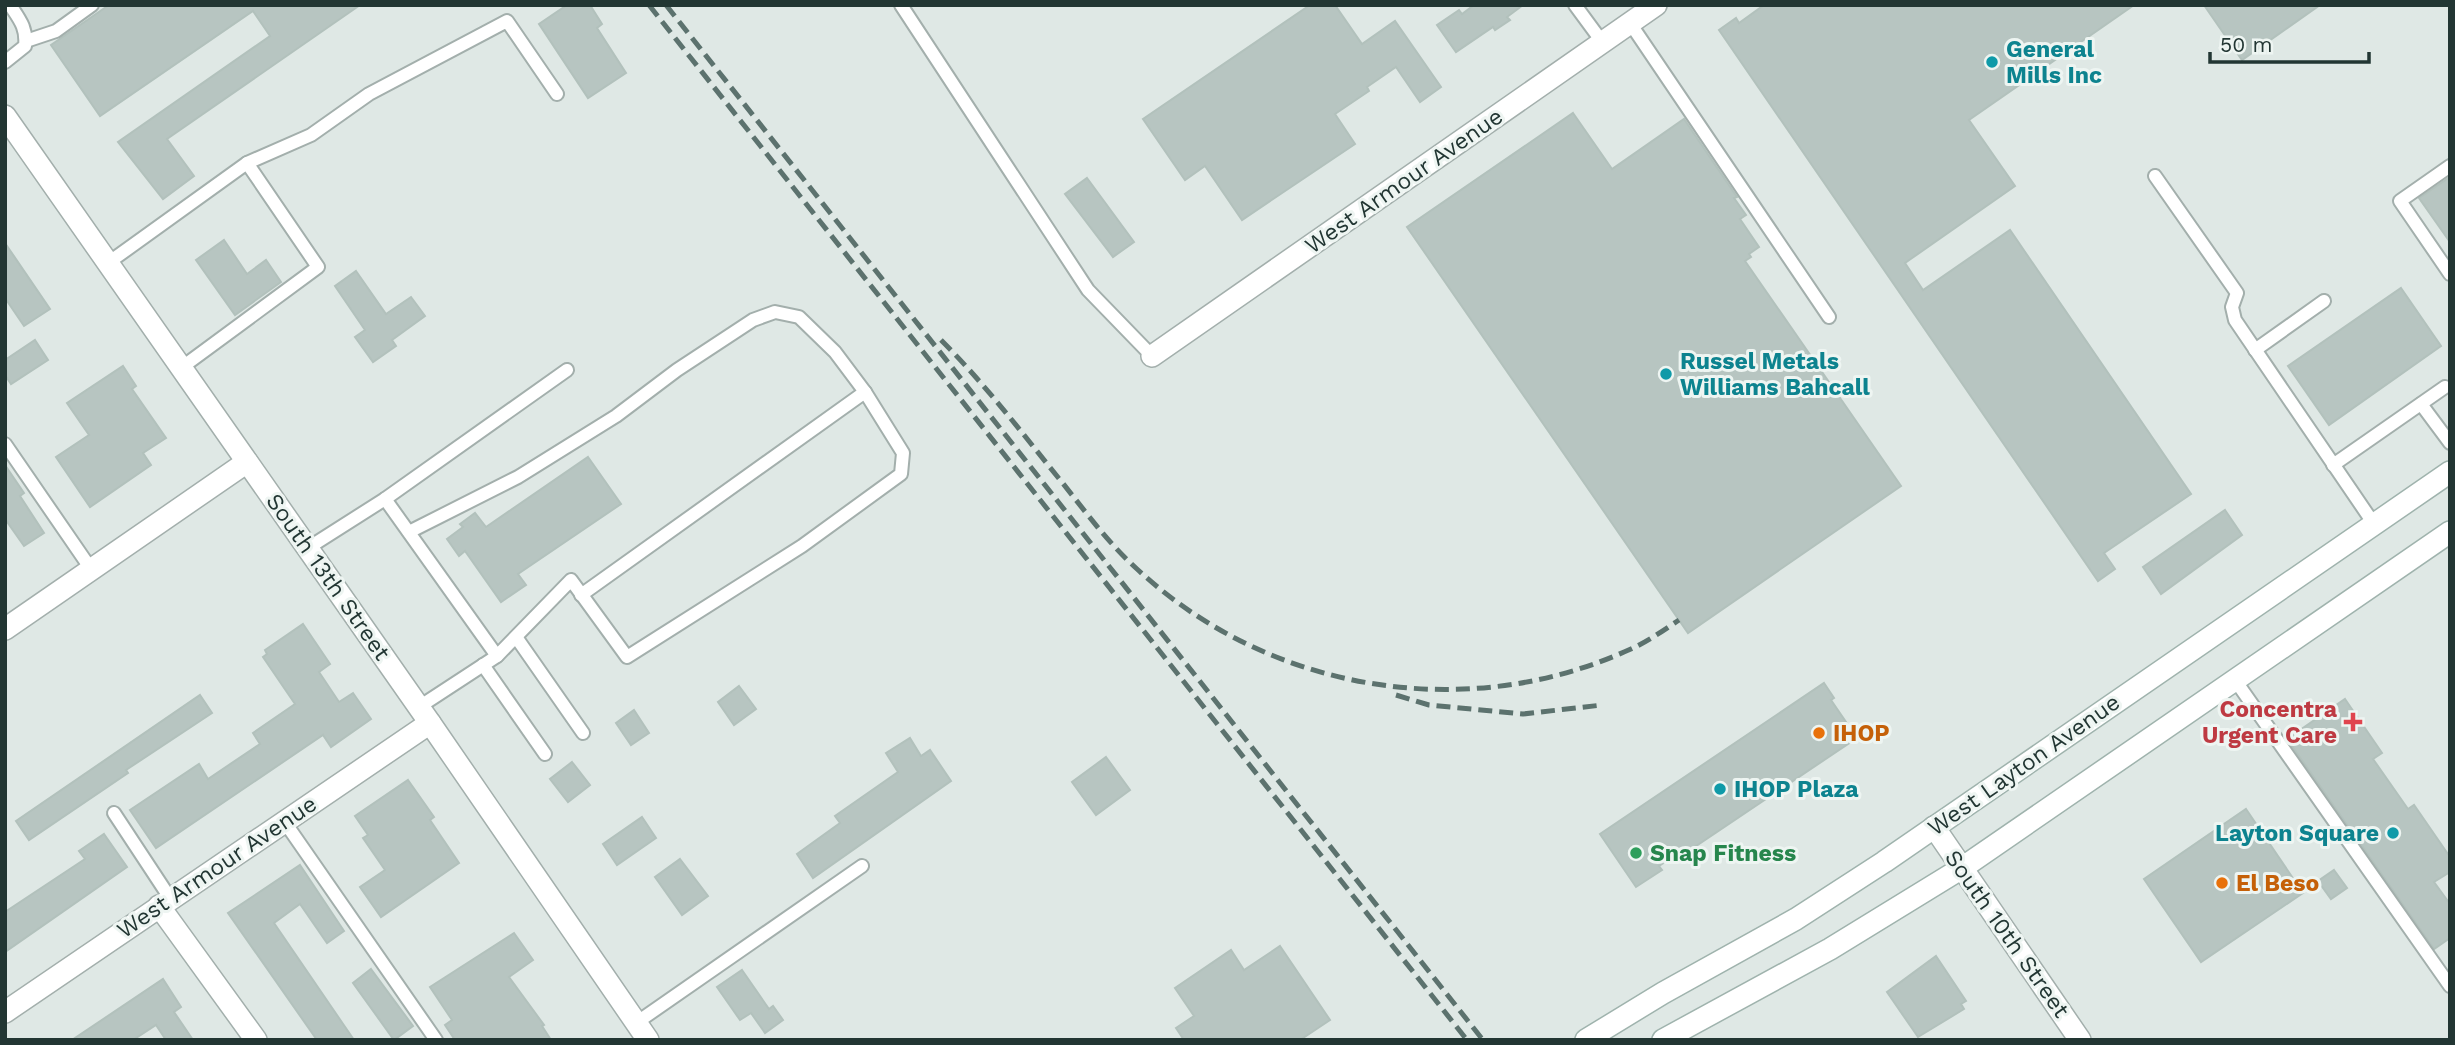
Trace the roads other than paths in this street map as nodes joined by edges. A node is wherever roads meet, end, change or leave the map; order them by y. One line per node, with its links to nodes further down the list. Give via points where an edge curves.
1 (10, 5): 7 (lane, via 25,27)
2 (92, 5): 7 (lane, via 56,31)
3 (901, 5): 20 (lane, via 1087,290)
4 (1575, 5): 8 (lane)
5 (1657, 5): 6 (street, West Armour Avenue)
6 (1630, 23): 8 (street, West Armour Avenue); 18 (lane)
7 (26, 41): 9 (lane)
8 (1603, 43): 20 (street, West Armour Avenue)
9 (5, 62)
10 (556, 94): 12 (lane, via 507,21 369,94 311,135)
11 (5, 116): 15 (street, South 13th Street)
12 (247, 163): 15 (lane); 21 (lane, via 318,267)
13 (2450, 166): 16 (lane, via 2400,201)
14 (2155, 176): 19 (lane, via 2237,293 2232,307 2235,320)
15 (108, 263): 21 (street, South 13th Street)
16 (2450, 274)
17 (2324, 301): 19 (lane)
18 (1829, 317)
19 (2255, 350): 29 (lane)
20 (1152, 356)
21 (181, 368): 28 (street, South 13th Street)
22 (567, 370): 31 (lane)
23 (2445, 387): 25 (lane)
24 (866, 392): 33 (lane, via 835,352 799,317 775,312 753,320 616,416 518,477); 37 (lane); 37 (lane, via 903,453 901,474 802,546 627,657)
25 (2421, 404): 26 (lane); 29 (lane)
26 (2450, 443)
27 (5, 444): 36 (lane)
28 (247, 462): 35 (street, South 13th Street); 36 (street)
29 (2333, 465): 32 (lane)
30 (2450, 472): 32 (street, West Layton Avenue)
31 (385, 499): 33 (lane); 35 (lane)
32 (2374, 524): 48 (street, West Layton Avenue)
33 (409, 532): 40 (lane)
34 (2450, 532): 42 (street)
35 (308, 548): 43 (street, South 13th Street)
36 (91, 569): 38 (street)
37 (581, 595): 39 (lane, via 571,580)
38 (5, 629)
39 (516, 637): 40 (lane); 44 (lane)
40 (497, 656): 41 (lane)
41 (483, 665): 43 (lane); 45 (lane)
42 (2235, 680): 50 (street); 52 (lane)
43 (425, 715): 47 (street, West Armour Avenue); 54 (street, South 13th Street)
44 (583, 733)
45 (545, 754)
46 (114, 813): 51 (lane)
47 (284, 821): 51 (street, West Armour Avenue); 56 (lane)
48 (1934, 827): 50 (street, South 10th Street); 57 (street, West Layton Avenue, via 1805,913)
49 (862, 866): 54 (lane)
50 (1962, 868): 58 (street, via 1830,949); 59 (street, South 10th Street)
51 (165, 902): 53 (street, West Armour Avenue); 55 (street)
52 (2450, 986)
53 (5, 1012)
54 (642, 1031)
55 (256, 1040)
56 (436, 1040)
57 (1586, 1040)
58 (1663, 1040)
59 (2080, 1040)

